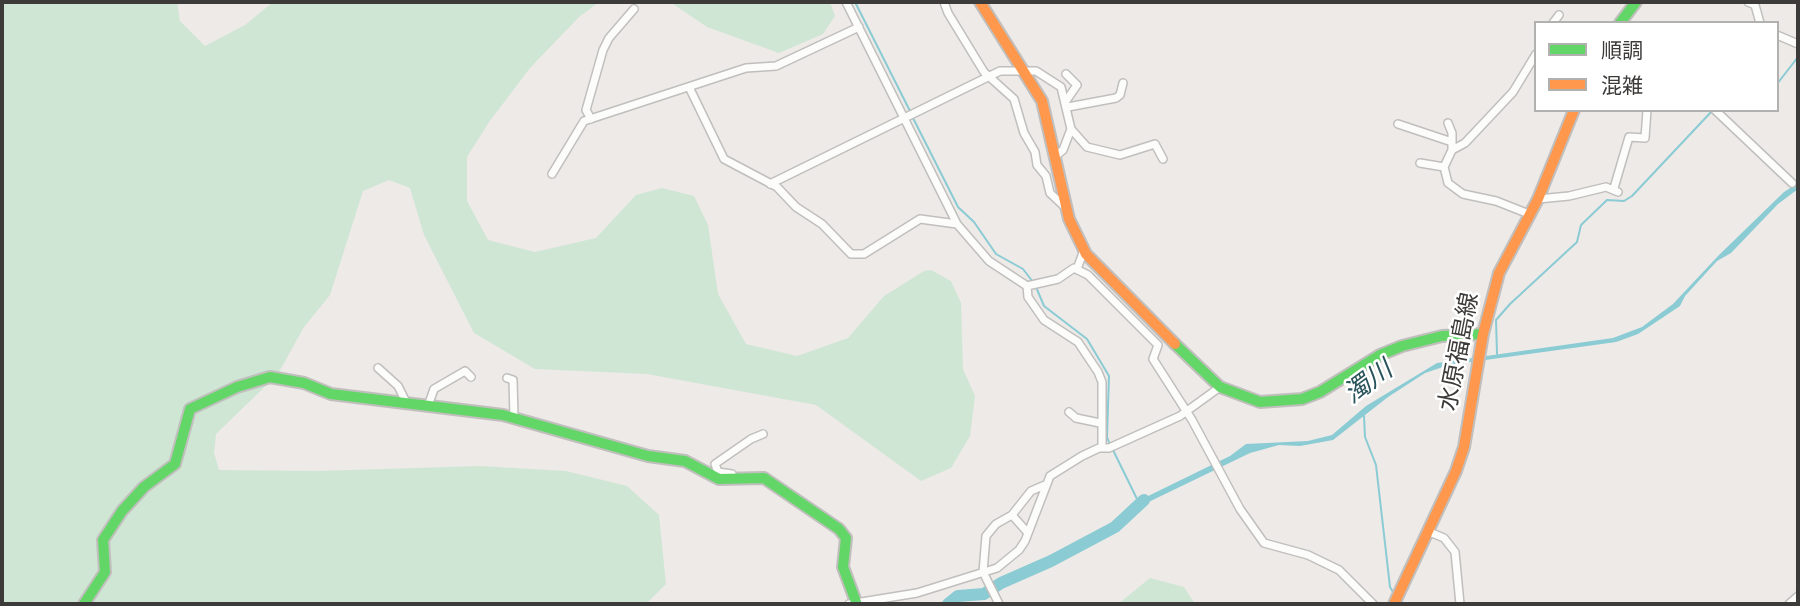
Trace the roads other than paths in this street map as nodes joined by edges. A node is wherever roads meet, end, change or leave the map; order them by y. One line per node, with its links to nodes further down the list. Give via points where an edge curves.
1 (846, 2): 11 (street)
2 (944, 2): 17 (street)
3 (980, 2): 15 (street)
4 (1636, 2): 9 (street)
5 (1748, 2): 10 (street, via 1755,5)
6 (634, 9): 25 (street, via 603,50 586,110)
7 (1559, 15): 8 (street)
8 (1554, 21)
9 (1622, 21)
10 (1759, 21)
11 (859, 27): 19 (street, via 776,66 746,68); 24 (street)
12 (1779, 36): 13 (street)
13 (1798, 44)
14 (1534, 57): 29 (street, via 1513,92 1465,144)
15 (1023, 70): 17 (street, via 1000,71); 20 (street, via 1054,81); 30 (street, via 1042,101)
16 (1066, 74): 20 (street, via 1077,85)
17 (989, 77): 24 (street); 38 (street, via 1014,99 1050,193)
18 (1123, 83): 20 (street, via 1116,98)
19 (689, 87): 25 (street); 36 (street, via 724,159)
20 (1067, 104): 28 (street)
21 (1573, 112): 37 (street, 水原福島線)
22 (1647, 112): 37 (street, via 1645,138 1629,137 1616,190 1597,188)
23 (1717, 112): 35 (street)
24 (910, 116): 36 (street); 40 (street)
25 (591, 118): 34 (street, via 578,129)
26 (1448, 123): 29 (street)
27 (1398, 124): 29 (street)
28 (1071, 130): 30 (street); 31 (street, via 1087,147 1120,155 1154,144)
29 (1452, 146): 33 (street)
30 (1057, 155): 38 (street)
31 (1163, 159)
32 (1420, 163): 33 (street)
33 (1444, 167): 39 (street, via 1448,183 1463,194)
34 (552, 174)
35 (1792, 183)
36 (770, 184): 40 (street, via 822,224 851,254 864,254 920,219)
37 (1538, 199): 39 (street, 水原福島線)
38 (1066, 209): 41 (street)
39 (1529, 214): 44 (street, 水原福島線, via 1499,273)
40 (957, 224): 43 (street, via 989,261)
41 (1084, 250): 42 (street); 48 (street, via 1106,278)
42 (1077, 269): 43 (street); 52 (street, via 1158,345 1153,359)
43 (1032, 284): 54 (street, via 1028,297 1044,320 1078,342 1098,372 1102,382)
44 (1483, 334): 48 (street, via 1442,336 1402,346 1302,399 1260,402); 60 (street, 水原福島線, via 1464,447)
45 (378, 368): 49 (street, via 398,386)
46 (471, 377): 50 (street, via 465,371 435,389)
47 (507, 379): 53 (street, via 513,380)
48 (1220, 387): 52 (street)
49 (406, 402): 50 (street); 65 (street, via 331,394 270,377 196,404 187,415 174,464 144,487 103,540 105,572)
50 (428, 406): 53 (street)
51 (1069, 412): 54 (street)
52 (1188, 412): 56 (street); 67 (street, via 1217,471 1264,543 1308,555 1339,570)
53 (514, 417): 57 (street, via 648,456 685,461 719,479)
54 (1100, 424): 56 (street)
55 (763, 434): 57 (street, via 715,464 719,472)
56 (1109, 447): 58 (street, via 1050,476)
57 (746, 477): 64 (street, via 764,478 839,530 847,544 843,566)
58 (1045, 485): 59 (street, via 1031,491); 61 (street)
59 (1012, 515): 61 (street); 62 (street, via 986,536)
60 (1426, 531): 68 (street, 水原福島線); 69 (street, via 1444,538 1455,552)
61 (1028, 533): 62 (street, via 1009,559)
62 (983, 572): 64 (street, via 918,593); 66 (street)
63 (1798, 596): 70 (street)
64 (853, 603)
65 (84, 604)
66 (999, 604)
67 (1373, 604)
68 (1394, 604)
69 (1460, 604)
70 (1789, 604)

